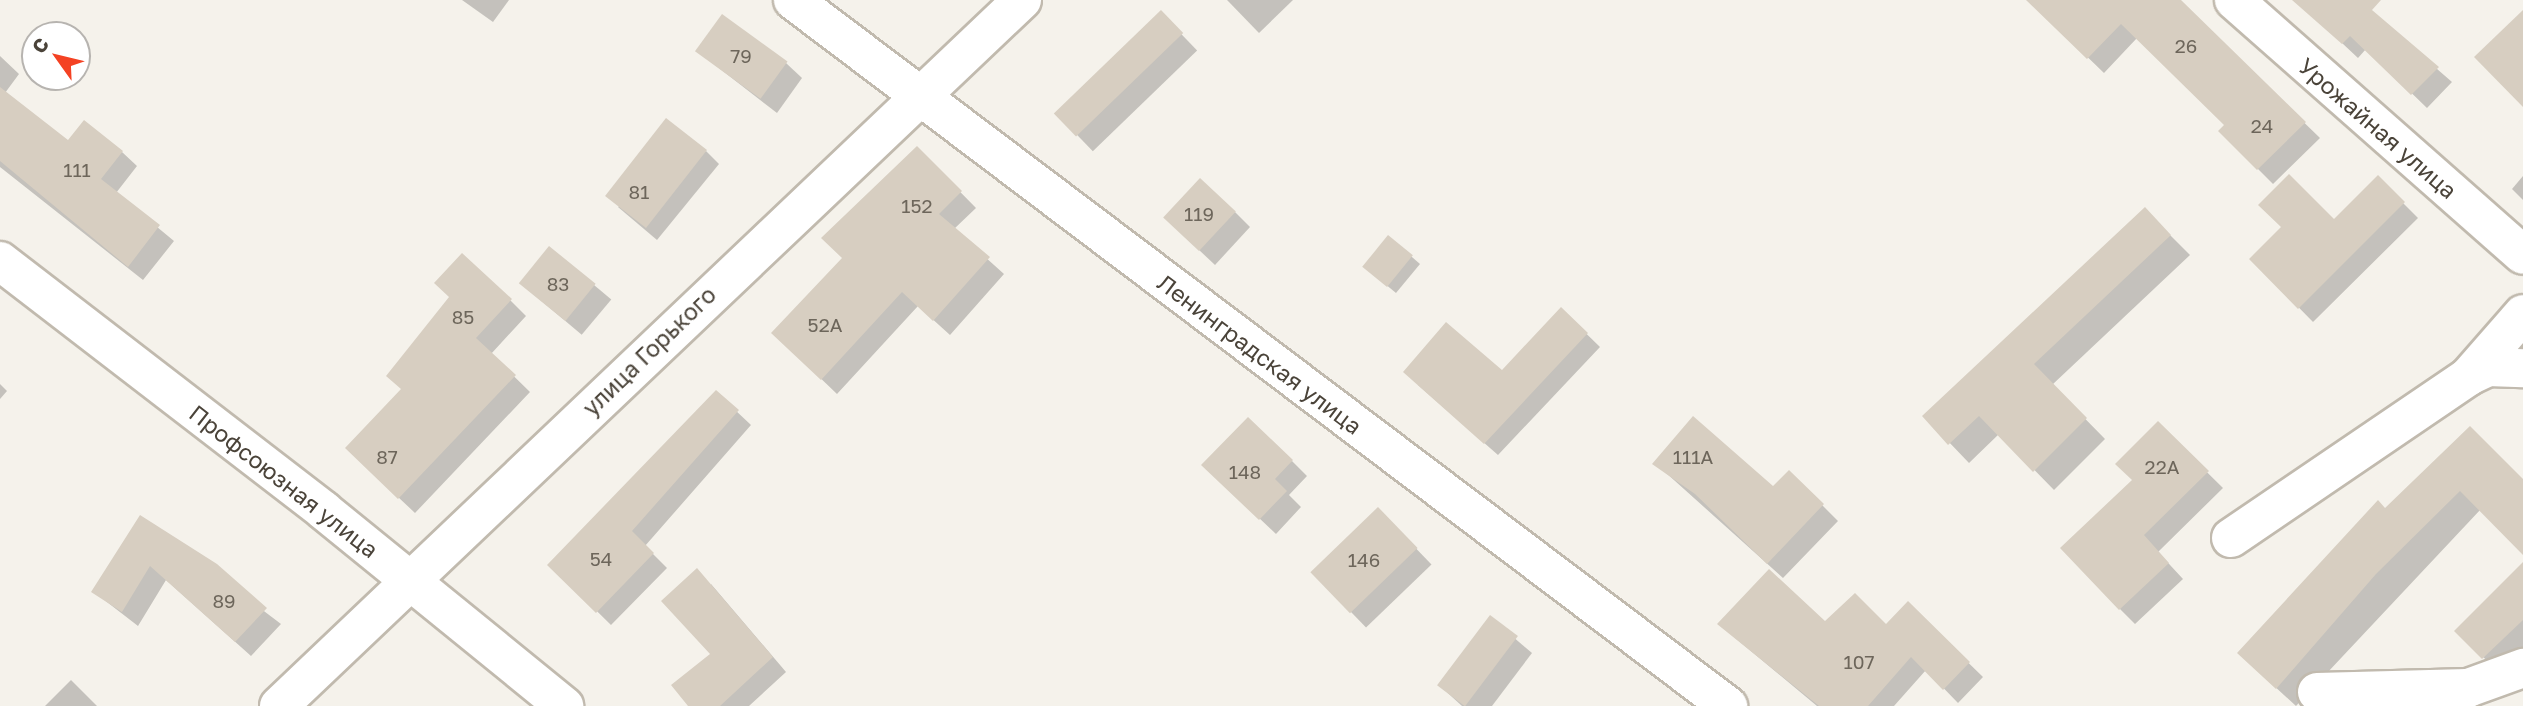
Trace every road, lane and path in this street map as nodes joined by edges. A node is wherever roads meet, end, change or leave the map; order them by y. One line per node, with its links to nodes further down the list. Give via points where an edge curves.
1 (793, 0): 4 (street, Ленинградская улица)
2 (1021, 0): 4 (street, улица Горького)
3 (2234, 0): 5 (street, Урожайная улица)
4 (916, 96): 11 (street, улица Горького); 16 (street, Ленинградская улица)
5 (2523, 255)
6 (0, 261): 11 (street, Профсоюзная улица)
7 (2523, 314): 9 (street)
8 (2523, 368): 9 (street, via 2488,367)
9 (2469, 376): 10 (street)
10 (2231, 538)
11 (409, 581): 14 (street, улица Горького); 15 (street, Профсоюзная улица)
12 (2523, 668): 13 (street, via 2468,688)
13 (2317, 692)
14 (279, 706)
15 (564, 706)
16 (1728, 706)

